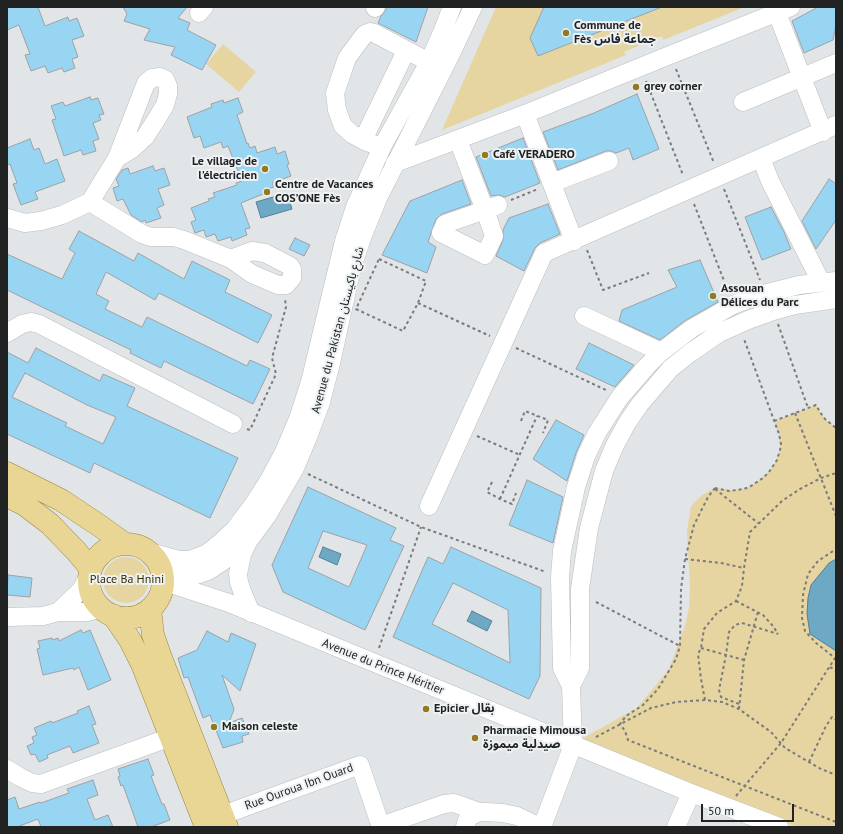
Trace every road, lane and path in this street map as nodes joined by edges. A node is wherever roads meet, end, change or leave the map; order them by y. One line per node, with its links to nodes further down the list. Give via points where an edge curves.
1 (452, 7): 5 (street, Avenue du Pakistan شارع باكيستان)
2 (473, 7): 17 (street, Avenue du Pakistan شارع باكيستان)
3 (784, 10): 7 (street); 9 (street)
4 (406, 51): 5 (street); 11 (street); 11 (street, via 370,32 365,34 347,58 335,94 337,110 343,126)
5 (429, 62): 13 (street, Avenue du Pakistan شارع باكيستان)
6 (836, 63): 7 (street)
7 (802, 77): 8 (street); 10 (street)
8 (743, 102)
9 (525, 114): 12 (street); 18 (street)
10 (829, 128): 15 (street)
11 (363, 140): 13 (street)
12 (458, 140): 17 (street); 20 (street)
13 (382, 147): 61 (street, Avenue du Pakistan شارع باكيستان, via 355,208 344,241 310,382 298,419 269,480 234,529 206,554 190,560 179,560)
14 (117, 158): 19 (street)
15 (761, 158): 22 (street); 26 (street, via 770,181)
16 (609, 161): 18 (street)
17 (395, 163): 45 (street, Avenue du Pakistan شارع باكيستان, via 378,198 352,267 321,402)
18 (552, 183): 20 (path); 22 (street)
19 (90, 202): 21 (street, via 41,221 25,223); 23 (street, via 142,234 151,237 174,237)
20 (491, 207)
21 (7, 218)
22 (578, 239): 24 (path, via 603,290); 32 (street, via 544,253)
23 (231, 259): 25 (street, via 252,274); 25 (street, via 246,252 256,251 287,263 292,269 292,278 286,285)
24 (649, 273)
25 (278, 285): 40 (path, via 286,303 272,358 276,374 250,430)
26 (832, 290): 28 (street); 33 (street, via 799,285 771,291 733,305 691,329)
27 (418, 303): 27 (path, via 426,281 379,259 356,309 403,331); 32 (path)
28 (773, 311): 30 (street); 35 (path)
29 (584, 316): 33 (street)
30 (738, 324): 39 (path); 67 (street, via 690,352 671,368 627,423 604,471 588,528)
31 (7, 333): 40 (street, via 22,324 39,324)
32 (504, 342): 34 (path); 42 (street)
33 (661, 352): 34 (street)
34 (620, 396): 65 (street, via 586,456 568,518)
35 (808, 408): 36 (path); 41 (path, via 816,405 825,419)
36 (795, 413): 39 (path); 48 (path)
37 (537, 416): 38 (path, via 525,411); 43 (path, via 548,420); 44 (path)
38 (522, 421)
39 (774, 421): 50 (path, via 781,444 778,457 769,472 758,482 744,489 729,491)
40 (233, 424)
41 (836, 428)
42 (463, 430): 44 (path); 54 (street)
43 (543, 433)
44 (520, 455): 53 (path)
45 (295, 468): 57 (path); 58 (street, Avenue du Pakistan شارع باكيستان, via 267,516)
46 (7, 473): 59 (main road, via 61,500)
47 (836, 473): 48 (path)
48 (821, 478): 55 (path); 56 (path, via 782,501)
49 (492, 482): 53 (path, via 487,492)
50 (715, 488): 56 (path); 62 (path, via 698,515)
51 (516, 493): 53 (path, via 512,504)
52 (7, 496): 64 (main road, via 25,505 50,524 76,551)
53 (500, 499)
54 (429, 506)
55 (836, 516)
56 (758, 523): 63 (path, via 750,532)
57 (421, 527): 65 (path); 80 (path)
58 (250, 539): 66 (street, Avenue du Pakistan شارع باكيستان, via 208,571 186,577); 73 (street, via 242,554 238,574)
59 (125, 544): 61 (main road, via 138,546); 64 (main road, via 103,552 95,560)
60 (836, 549): 81 (path, via 818,561 808,574 803,595 802,618 805,631 835,658)
61 (149, 552): 66 (main road, via 157,560)
62 (685, 559): 63 (path); 76 (path, via 681,588)
63 (744, 568): 68 (path, via 742,586)
64 (90, 573): 70 (street, via 81,590); 71 (main road, via 91,594)
65 (560, 577): 67 (street); 83 (street, via 562,668)
66 (163, 578): 69 (main road, via 159,598); 73 (street, Avenue du Prince Héritier)
67 (581, 588): 76 (path); 83 (street, via 580,668)
68 (736, 601): 72 (path); 77 (path, via 716,613 704,629)
69 (150, 609): 71 (main road, via 134,617 123,618); 100 (main road, via 153,636)
70 (58, 612): 71 (street); 74 (street, via 43,616)
71 (107, 612): 89 (main road, via 130,640)
72 (758, 612): 75 (path); 75 (path, via 778,634)
73 (251, 613): 80 (street, Avenue du Prince Héritier)
74 (7, 618)
75 (754, 627): 78 (path, via 742,623 735,625 729,632); 79 (path)
76 (680, 646): 88 (path, via 670,671 658,689)
77 (700, 648): 78 (path); 84 (path, via 698,654)
78 (726, 655): 79 (path); 85 (path, via 719,690 721,697)
79 (744, 660): 85 (path)
80 (374, 662): 91 (street, Avenue du Prince Héritier)
81 (830, 667): 82 (path); 90 (path)
82 (836, 671)
83 (571, 686): 91 (street)
84 (705, 700): 86 (path, via 722,702); 88 (path, via 676,702 651,708)
85 (739, 704): 86 (path)
86 (739, 709): 90 (path, via 771,732)
87 (836, 720): 92 (path, via 832,717 826,726)
88 (620, 724): 91 (path); 95 (path, via 628,740)
89 (171, 737): 93 (street, via 41,784 20,777); 100 (main road)
90 (781, 743): 92 (path); 95 (path)
91 (576, 746): 96 (street, Avenue du Prince Héritier); 103 (street)
92 (809, 762): 94 (path)
93 (7, 769)
94 (836, 775)
95 (744, 786): 97 (path); 99 (path)
96 (691, 793): 97 (street, Avenue du Prince Héritier); 104 (street)
97 (727, 808): 105 (street, Avenue du Prince Héritier)
98 (479, 812): 101 (street, via 469,817); 102 (street, via 454,803 444,804); 103 (street, via 516,816)
99 (836, 822)
100 (219, 823): 102 (street, Rue Ouroua Ibn Ouard, via 360,765)
101 (465, 826)
102 (381, 827)
103 (541, 827)
104 (676, 827)
105 (779, 827)

